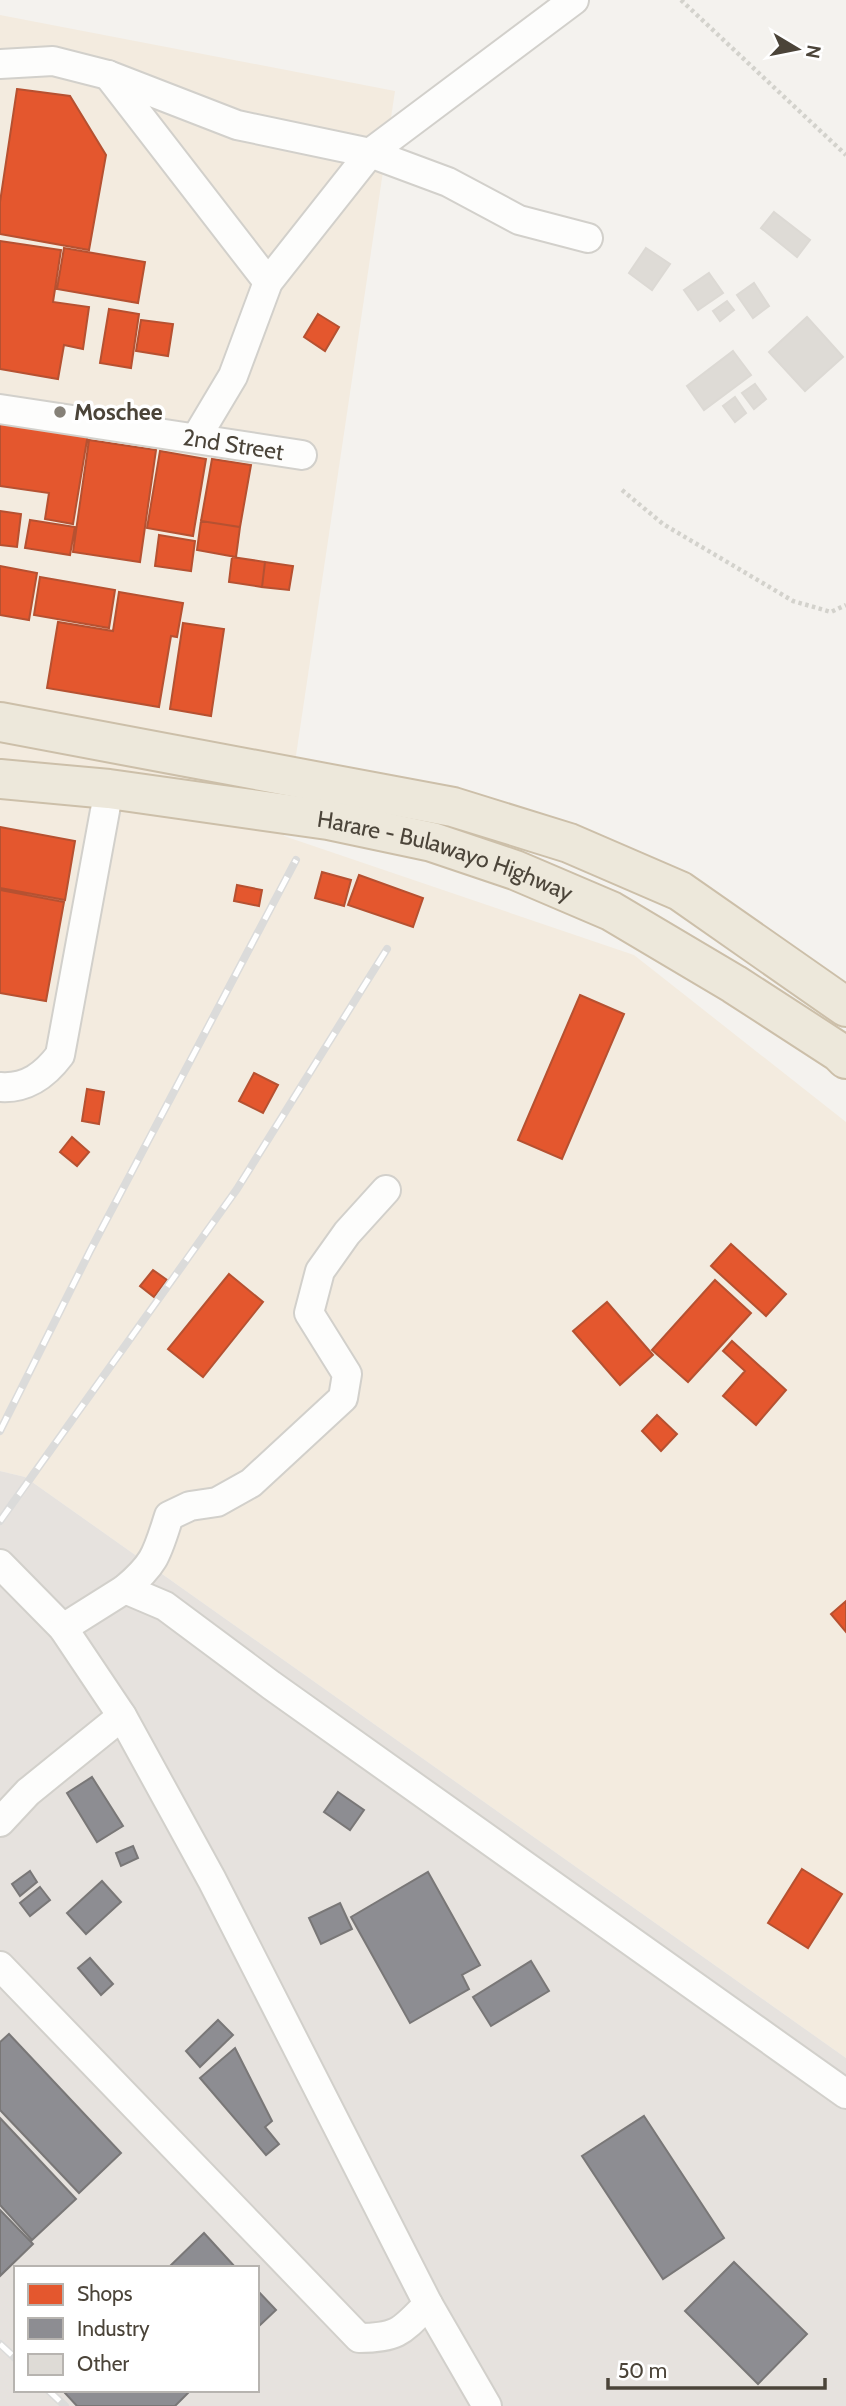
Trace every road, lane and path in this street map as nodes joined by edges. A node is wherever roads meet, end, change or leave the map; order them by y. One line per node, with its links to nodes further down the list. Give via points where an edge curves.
1 (574, 0): 5 (street)
2 (681, 0): 6 (path)
3 (0, 64): 4 (street, via 53,61)
4 (108, 75): 5 (street, via 237,125); 8 (street)
5 (370, 153): 7 (street, via 448,182 519,220); 8 (street)
6 (846, 155)
7 (588, 238)
8 (268, 282): 10 (street, via 233,376)
9 (0, 408): 10 (street, 2nd Street)
10 (195, 438): 11 (street, 2nd Street)
11 (302, 455)
12 (622, 490): 13 (path, via 663,524 793,601 831,612)
13 (846, 605)
14 (0, 722): 15 (highway, Harare - Bulawayo Highway)
15 (116, 744): 17 (highway); 18 (highway, Harare - Bulawayo Highway, via 453,807 569,843 680,891)
16 (0, 779): 17 (highway, Harare - Bulawayo Highway)
17 (109, 789): 19 (highway, Harare - Bulawayo Highway, via 354,825 432,842 515,870 611,911); 20 (street, via 60,1055 47,1072 31,1082)
18 (846, 1007)
19 (844, 1053)
20 (0, 1087)
21 (386, 1190): 23 (street, via 346,1233 320,1271 309,1313 348,1374 343,1398 251,1483 217,1502 190,1506 169,1516 156,1555)
22 (0, 1564): 24 (street)
23 (125, 1589): 24 (street); 28 (street, via 165,1606)
24 (63, 1629): 25 (street)
25 (122, 1716): 26 (street, via 27,1792); 29 (street, via 212,1880)
26 (0, 1822)
27 (0, 1966): 29 (street, via 359,2338 382,2338 401,2331)
28 (846, 2094)
29 (428, 2304): 30 (street)
30 (487, 2406)

